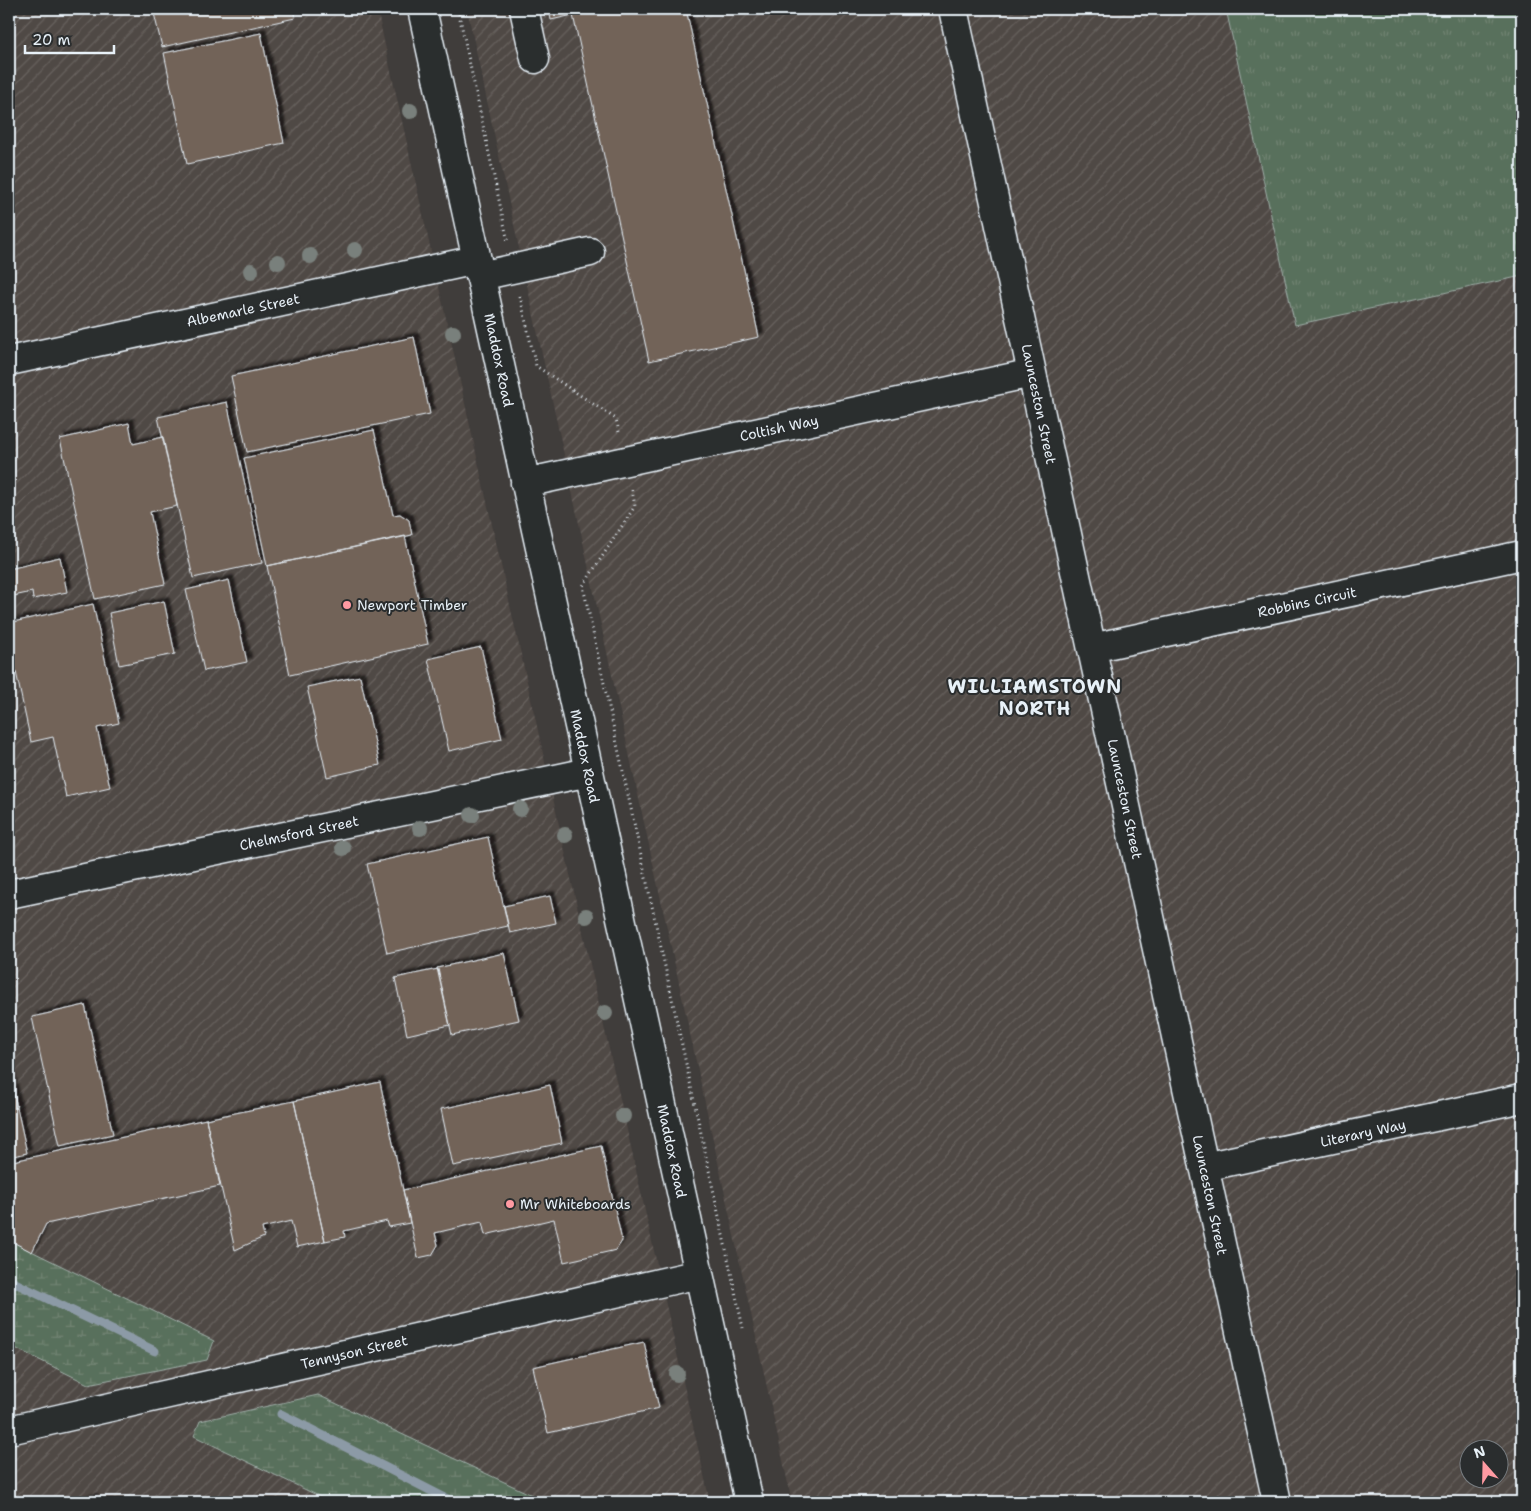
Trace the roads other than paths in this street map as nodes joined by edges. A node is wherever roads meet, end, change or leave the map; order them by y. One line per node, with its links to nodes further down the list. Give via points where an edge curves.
1 (422, 9): 6 (street, Maddox Road)
2 (524, 9): 4 (street)
3 (952, 9): 8 (street, Launceston Street)
4 (535, 59)
5 (590, 252): 6 (street, Albemarle Street, via 514,268)
6 (478, 268): 7 (street, Albemarle Street); 9 (street, Maddox Road)
7 (9, 361)
8 (1032, 373): 9 (street, Coltish Way); 11 (street, Launceston Street)
9 (525, 483): 12 (street, Maddox Road)
10 (1522, 555): 11 (street, Robbins Circuit)
11 (1092, 648): 15 (street, Launceston Street)
12 (588, 772): 13 (street, Chelmsford Street); 16 (street, Maddox Road)
13 (9, 894)
14 (1522, 1098): 15 (street, Literary Way)
15 (1204, 1168): 19 (street, Launceston Street)
16 (698, 1274): 17 (street, Tennyson Street); 18 (street, Maddox Road)
17 (9, 1430)
18 (749, 1502)
19 (1277, 1502)

